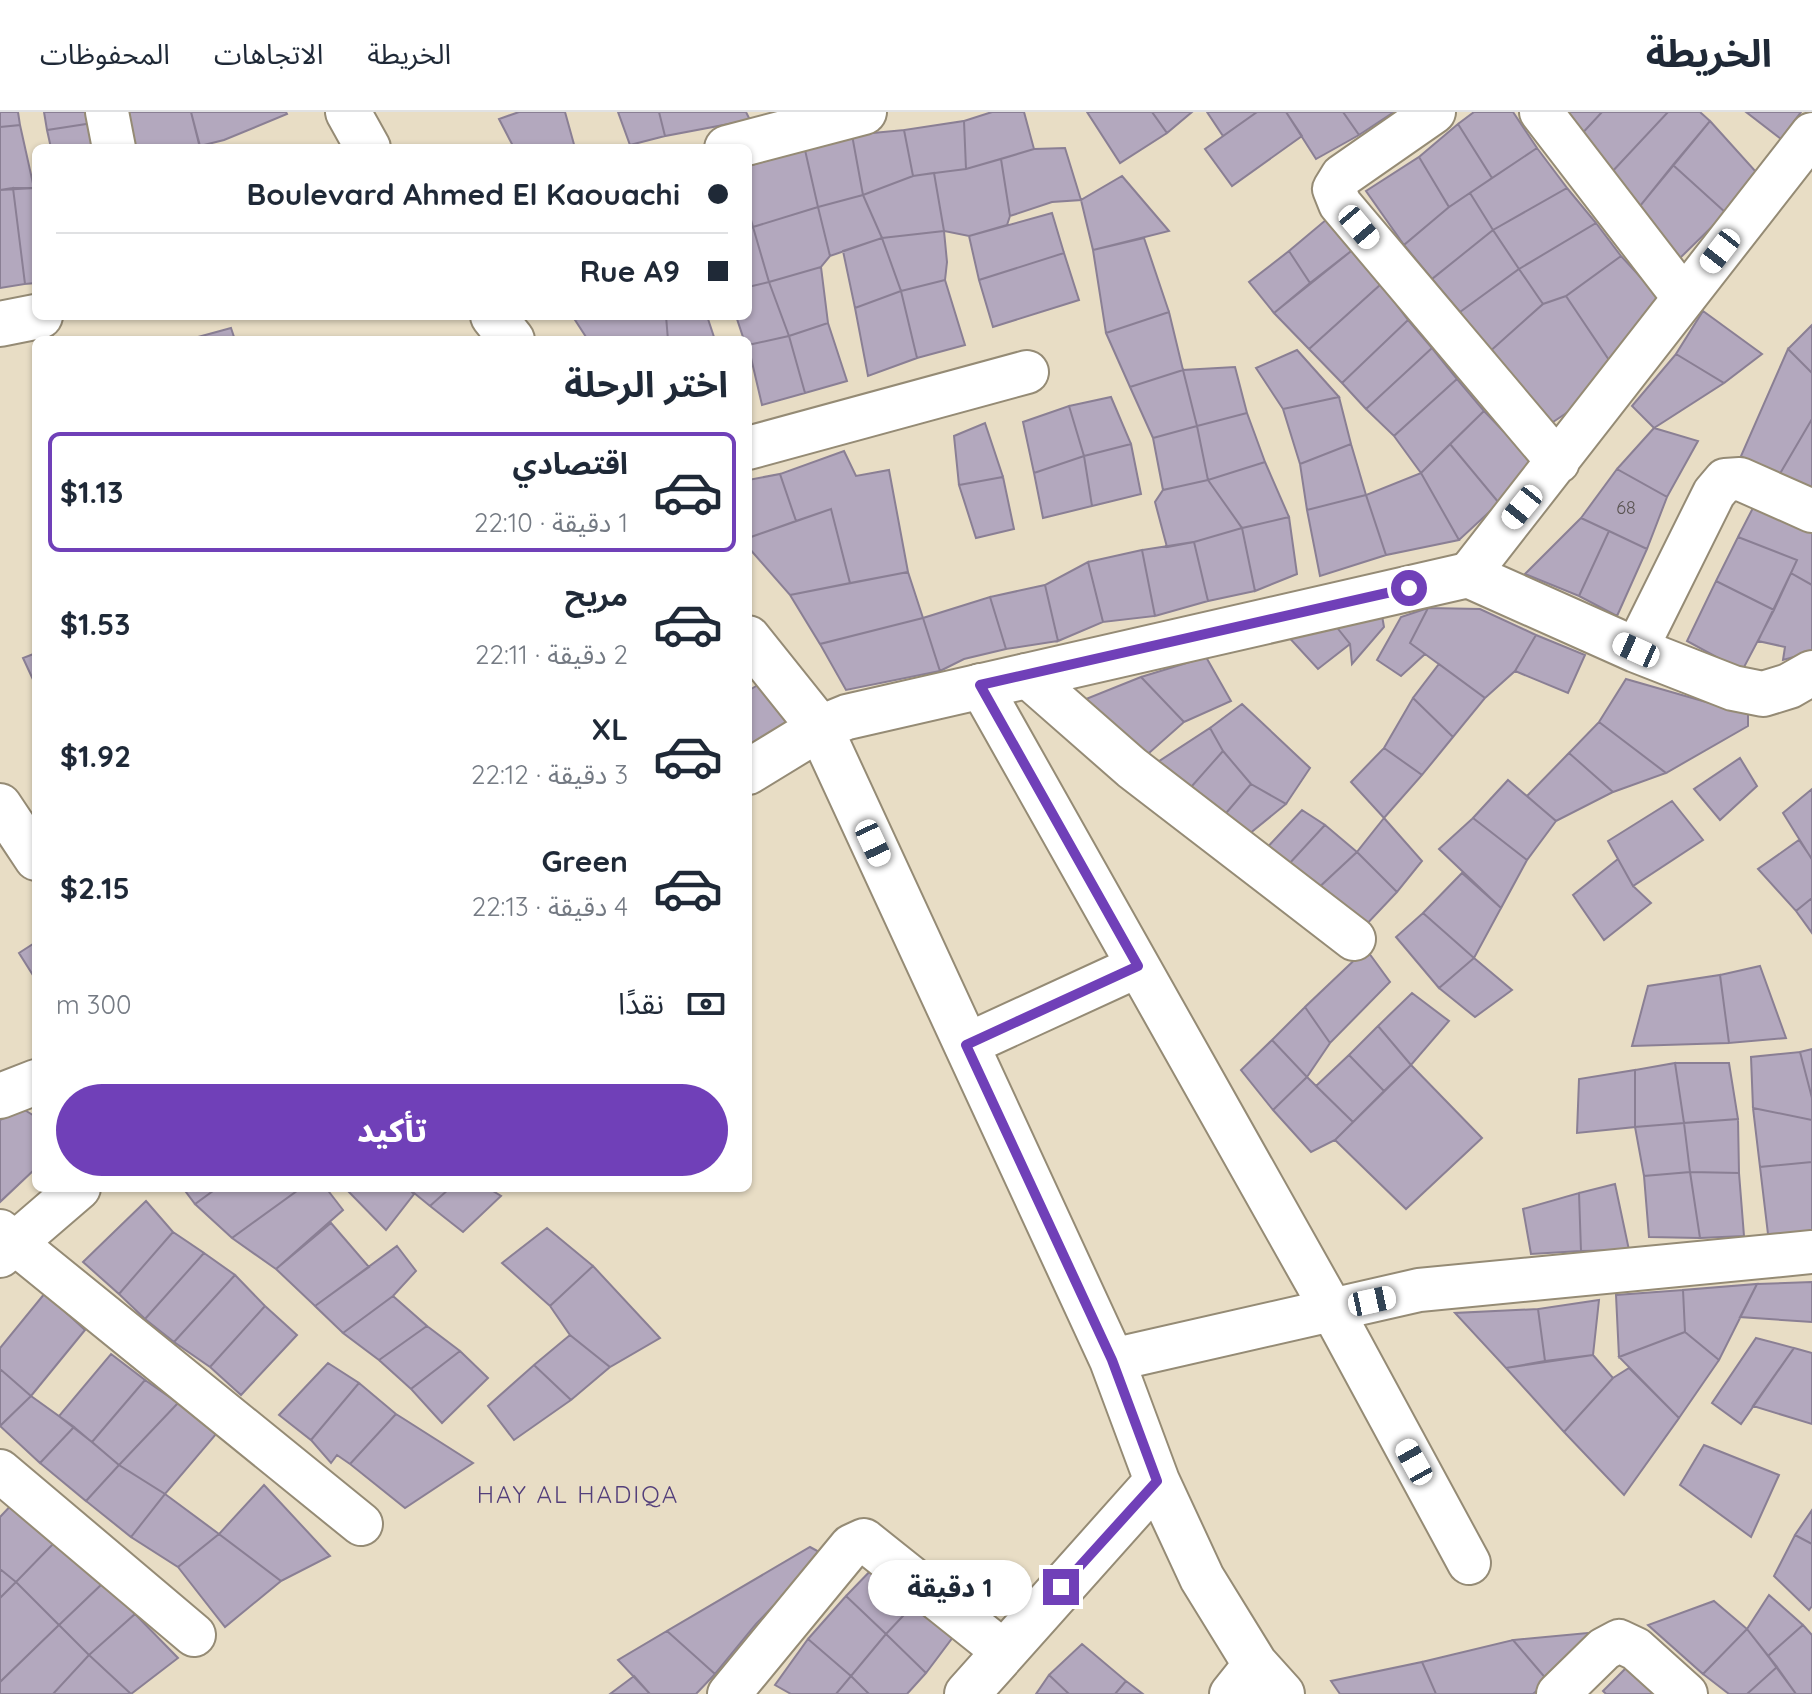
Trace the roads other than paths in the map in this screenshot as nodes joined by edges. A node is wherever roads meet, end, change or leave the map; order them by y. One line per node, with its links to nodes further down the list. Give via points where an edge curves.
1 (107, 112): 7 (street)
2 (348, 112): 8 (street)
3 (864, 112): 9 (street)
4 (1434, 112): 17 (street, via 1342,176 1334,189 1340,204)
5 (1541, 112): 10 (street)
6 (1812, 134): 10 (street)
7 (113, 144)
8 (366, 144)
9 (742, 144)
10 (1684, 298): 17 (street)
11 (32, 318): 13 (street)
12 (496, 320): 14 (street)
13 (0, 324)
14 (509, 336)
15 (1027, 372): 16 (street)
16 (752, 447)
17 (1558, 462): 19 (street)
18 (1812, 511): 21 (street, via 1740,479 1725,480)
19 (1468, 575): 21 (street); 23 (street)
20 (752, 643): 25 (street)
21 (1636, 650): 22 (street, via 1733,688 1763,694)
22 (1812, 673)
23 (1026, 675): 24 (street); 29 (street, via 1132,768)
24 (980, 685): 25 (street); 30 (street)
25 (820, 728): 26 (street); 31 (street)
26 (752, 770)
27 (0, 805): 28 (street)
28 (32, 853)
29 (1354, 939)
30 (1138, 966): 31 (street); 37 (street)
31 (966, 1045): 38 (street)
32 (32, 1084): 33 (street)
33 (0, 1096)
34 (74, 1192): 35 (street)
35 (5, 1243): 41 (street)
36 (1812, 1252): 37 (street, via 1419,1290)
37 (1332, 1310): 38 (street); 42 (street)
38 (1112, 1360): 40 (street)
39 (0, 1471): 43 (street)
40 (1157, 1481): 44 (street); 45 (street)
41 (361, 1524)
42 (1469, 1563)
43 (194, 1635)
44 (1003, 1651): 46 (street, via 864,1540 851,1546); 47 (street)
45 (1256, 1684)
46 (729, 1694)
47 (967, 1694)
48 (1558, 1694): 49 (street, via 1619,1641 1636,1649)
49 (1686, 1694)

